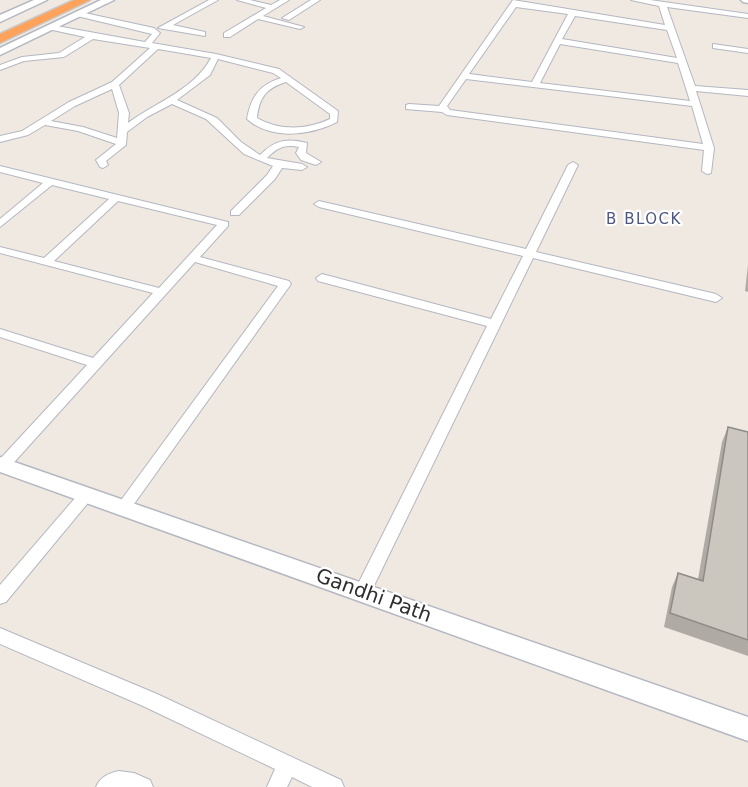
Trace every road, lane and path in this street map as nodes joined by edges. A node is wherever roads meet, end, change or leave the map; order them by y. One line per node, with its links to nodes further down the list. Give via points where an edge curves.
1 (42, 0): 17 (street)
2 (64, 0): 21 (highway)
3 (109, 0): 11 (street)
4 (214, 0): 22 (street, via 165,27)
5 (241, 0): 12 (street)
6 (285, 0): 12 (street)
7 (316, 0): 16 (street)
8 (635, 0): 10 (street)
9 (515, 2): 13 (street); 34 (street)
10 (662, 4): 14 (street); 20 (street)
11 (82, 7): 18 (street); 25 (highway); 27 (street, via 151,30 156,33)
12 (273, 8): 15 (street)
13 (572, 14): 20 (street); 26 (street)
14 (748, 16)
15 (257, 17): 19 (street); 23 (street)
16 (286, 18)
17 (0, 19)
18 (51, 27): 24 (street); 30 (street)
19 (300, 27)
20 (671, 28): 32 (street)
21 (0, 29)
22 (202, 34)
23 (227, 35)
24 (92, 36): 27 (street); 33 (street, via 61,55 22,58)
25 (0, 39)
26 (558, 41): 32 (street); 37 (street)
27 (153, 45): 31 (street); 36 (street)
28 (716, 46): 29 (street)
29 (748, 51)
30 (0, 52)
31 (216, 56): 35 (street, via 267,67); 40 (street, via 207,73)
32 (681, 61): 38 (street)
33 (0, 68)
34 (464, 76): 37 (street); 43 (street)
35 (287, 79): 35 (street, via 335,113 334,120 311,130 288,130 252,119 254,102 264,87)
36 (116, 84): 44 (street); 45 (street)
37 (534, 85): 41 (street)
38 (691, 88): 39 (street); 41 (street)
39 (748, 93)
40 (171, 101): 45 (street); 49 (street, via 204,113 241,147)
41 (696, 104): 48 (street)
42 (409, 107): 43 (street)
43 (444, 109): 48 (street)
44 (44, 122): 46 (street, via 25,133); 47 (street)
45 (124, 130): 47 (street)
46 (0, 139)
47 (121, 142): 51 (street, via 101,160)
48 (709, 148): 56 (street)
49 (261, 159): 50 (street, via 275,144 284,142 304,145 304,158); 52 (street)
50 (316, 162)
51 (103, 165)
52 (279, 165): 54 (street); 60 (street)
53 (573, 165): 63 (street)
54 (302, 167)
55 (0, 169): 57 (street)
56 (707, 171)
57 (51, 181): 58 (street); 61 (street)
58 (117, 197): 64 (street, via 224,224); 65 (street)
59 (319, 204): 63 (street)
60 (235, 213)
61 (0, 224)
62 (0, 250): 65 (street)
63 (531, 255): 68 (street); 69 (street)
64 (193, 258): 67 (street); 74 (street, via 285,284)
65 (46, 262): 67 (street)
66 (322, 278): 69 (street)
67 (162, 292): 71 (street)
68 (716, 297)
69 (496, 324): 75 (street)
70 (0, 333): 71 (street)
71 (97, 364): 72 (street)
72 (2, 465): 73 (street, Gandhi Path)
73 (87, 494): 74 (street, Gandhi Path); 76 (street)
74 (124, 507): 75 (street, Gandhi Path)
75 (363, 591): 78 (street, Gandhi Path)
76 (0, 597)
77 (0, 636): 79 (street, via 150,700)
78 (748, 729)
79 (287, 767): 82 (street); 83 (street)
80 (106, 787): 81 (street, via 130,780)
81 (143, 787)
82 (277, 787)
83 (334, 787)

